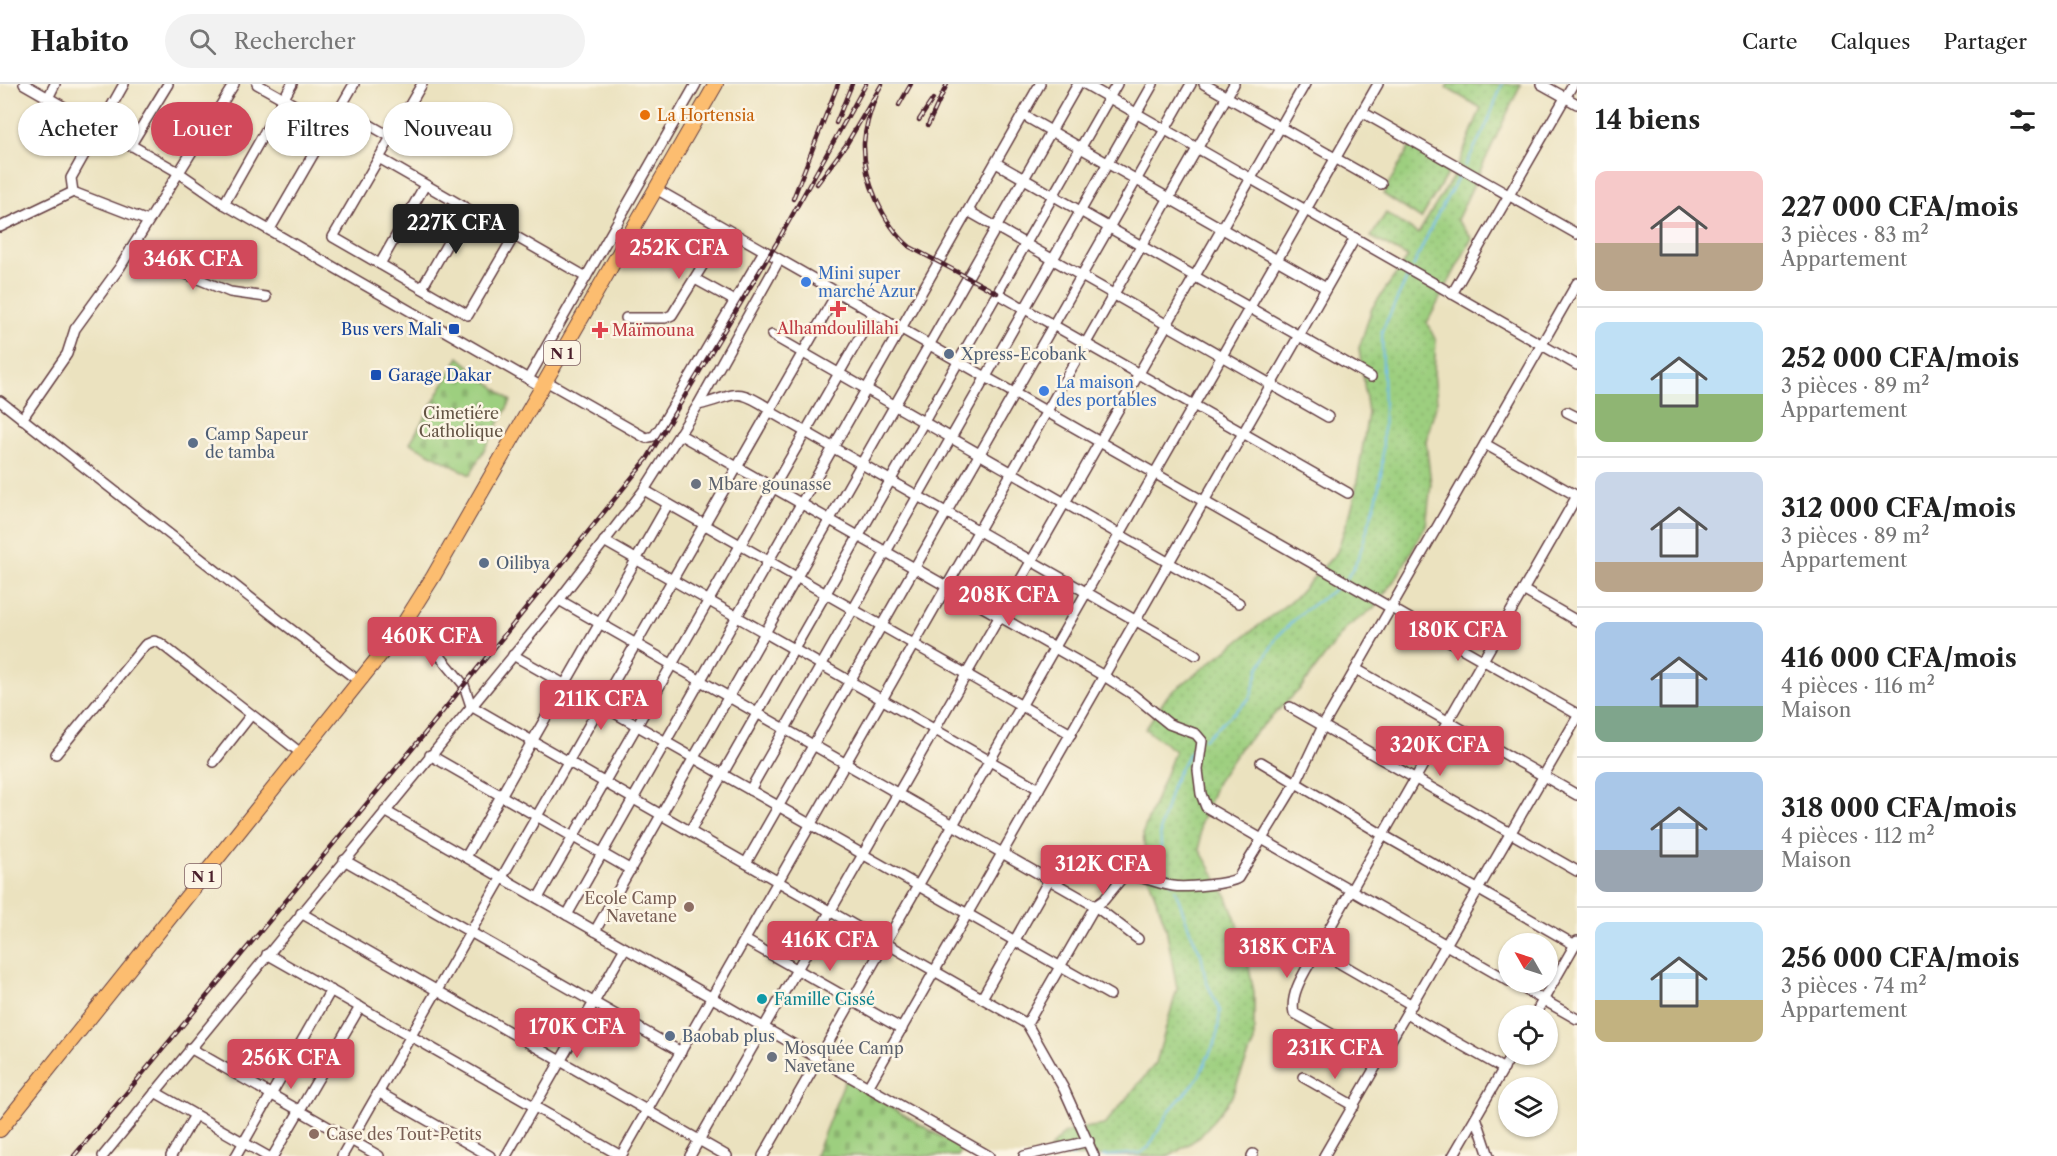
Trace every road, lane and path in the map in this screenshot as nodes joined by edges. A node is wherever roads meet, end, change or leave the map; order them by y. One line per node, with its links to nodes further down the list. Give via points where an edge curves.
1 (24, 84): 25 (street)
2 (55, 84): 25 (street)
3 (124, 84): 30 (street)
4 (168, 84): 39 (street)
5 (234, 84): 52 (street)
6 (257, 84): 28 (street)
7 (292, 84): 28 (street)
8 (354, 84): 32 (street)
9 (422, 84): 33 (street)
10 (696, 84): 88 (street)
11 (716, 84): 58 (highway, N 1)
12 (1040, 84): 37 (street)
13 (1077, 84): 41 (street)
14 (1084, 84): 26 (street)
15 (1117, 84): 26 (street)
16 (1153, 84): 36 (street)
17 (1191, 84): 40 (street)
18 (1204, 84): 24 (street)
19 (1234, 84): 24 (street)
20 (1305, 84): 38 (street)
21 (1378, 84): 35 (street)
22 (1541, 84): 27 (street)
23 (1573, 84): 27 (street)
24 (1227, 97): 38 (street); 42 (street)
25 (48, 98): 29 (street)
26 (1109, 98): 36 (street); 43 (street)
27 (1565, 98): 34 (street); 61 (street)
28 (284, 99): 31 (street); 63 (street)
29 (55, 102)
30 (114, 102)
31 (289, 102)
32 (344, 102)
33 (411, 102)
34 (1577, 104)
35 (1362, 112): 49 (street); 61 (street)
36 (1136, 114): 40 (street); 51 (street)
37 (1023, 115): 41 (street); 50 (street)
38 (1280, 127): 49 (street); 54 (street)
39 (139, 130)
40 (1165, 130): 42 (street); 55 (street)
41 (1051, 131): 43 (street); 53 (street)
42 (1198, 147): 54 (street); 62 (street)
43 (1080, 148): 51 (street); 60 (street)
44 (139, 151): 52 (street)
45 (383, 151): 48 (street)
46 (84, 156): 59 (street, via 71,178)
47 (313, 156): 72 (street)
48 (379, 158): 57 (street); 85 (street, via 333,237)
49 (1335, 158): 56 (street); 65 (street)
50 (996, 163): 53 (street); 66 (street)
51 (1108, 164): 55 (street); 67 (street)
52 (178, 172): 63 (street); 68 (street)
53 (1024, 179): 60 (street); 70 (street)
54 (1251, 179): 65 (street); 74 (street)
55 (1136, 180): 62 (street); 71 (street)
56 (1381, 184)
57 (426, 185): 64 (street); 85 (street)
58 (656, 189): 73 (street); 120 (highway, N 1)
59 (73, 192): 68 (street); 69 (street)
60 (1053, 195): 67 (street); 78 (street)
61 (1509, 195): 75 (street); 96 (street)
62 (1168, 198): 74 (street); 79 (street)
63 (224, 204): 72 (street)
64 (467, 209): 76 (street); 91 (street)
65 (1306, 210): 77 (street); 84 (street)
66 (968, 211): 70 (street); 105 (street)
67 (1081, 211): 71 (street); 83 (street)
68 (148, 221): 80 (street)
69 (0, 227)
70 (996, 227): 78 (street); 109 (street)
71 (1109, 227): 79 (street); 86 (street)
72 (270, 229): 119 (street)
73 (725, 229): 81 (street); 89 (street)
74 (1222, 229): 84 (street); 87 (street)
75 (1577, 234)
76 (514, 236): 88 (street); 91 (street, via 468,315)
77 (1355, 238): 92 (street); 96 (street)
78 (1025, 244): 83 (street); 94 (street)
79 (1141, 246): 87 (street); 95 (street)
80 (131, 249): 97 (street, via 230,292); 133 (street, via 75,329 67,354)
81 (764, 251): 82 (street); 98 (street)
82 (778, 260): 93 (street); 125 (street)
83 (1053, 260): 86 (street); 100 (street)
84 (1277, 260): 92 (street); 99 (street)
85 (380, 264): 91 (street)
86 (1081, 276): 95 (street); 103 (street)
87 (1195, 276): 99 (street); 104 (street)
88 (586, 277): 119 (street)
89 (695, 279): 98 (street); 102 (street, via 669,317)
90 (1577, 282): 110 (street)
91 (422, 288)
92 (1326, 288): 107 (street)
93 (837, 293): 101 (street); 111 (street)
94 (997, 293): 100 (street); 113 (street)
95 (1114, 294): 104 (street); 108 (street)
96 (1452, 294): 110 (street)
97 (266, 297)
98 (735, 301): 120 (street, via 654,436 646,438)
99 (1250, 308): 107 (street); 112 (street)
100 (1025, 309): 103 (street); 118 (street)
101 (873, 314): 105 (street); 116 (street)
102 (626, 318)
103 (1053, 325): 108 (street); 123 (street)
104 (1167, 325): 112 (street); 115 (street)
105 (901, 330): 109 (street); 122 (street)
106 (772, 335): 111 (street)
107 (1299, 336): 117 (street); 121 (street)
108 (1086, 343): 115 (street); 129 (street)
109 (929, 345): 113 (street); 127 (street)
110 (1541, 345): 114 (street); 140 (street)
111 (802, 354): 116 (street); 128 (street)
112 (1222, 356): 121 (street); 126 (street)
113 (958, 362): 118 (street); 134 (street)
114 (1577, 365)
115 (1139, 374): 126 (street); 139 (street)
116 (838, 375): 122 (street); 135 (street)
117 (1371, 377)
118 (986, 378): 123 (street); 138 (street)
119 (528, 379): 120 (street)
120 (544, 384): 184 (highway, N 1)
121 (1271, 384): 131 (street); 136 (street)
122 (866, 390): 127 (street); 141 (street)
123 (1014, 394): 129 (street); 142 (street)
124 (0, 401): 133 (street)
125 (698, 405): 128 (street, via 743,394); 137 (street)
126 (1194, 405): 136 (street); 146 (street)
127 (894, 406): 134 (street); 143 (street)
128 (770, 410): 135 (street); 144 (street)
129 (1046, 412): 139 (street); 145 (street)
130 (1567, 412): 132 (street)
131 (1328, 417)
132 (1577, 417)
133 (22, 419): 202 (street)
134 (923, 423): 138 (street); 147 (street)
135 (805, 432): 141 (street); 148 (street)
136 (1243, 433): 150 (street); 153 (street)
137 (680, 434): 144 (street); 149 (street)
138 (951, 439): 142 (street); 151 (street)
139 (1099, 443): 146 (street); 156 (street)
140 (1485, 444): 152 (street); 180 (street)
141 (833, 448): 143 (street); 155 (street)
142 (979, 455): 145 (street); 157 (street)
143 (862, 464): 147 (street); 158 (street)
144 (737, 466): 148 (street); 159 (street)
145 (1011, 473): 156 (street); 160 (street)
146 (1154, 474): 153 (street); 161 (street)
147 (890, 480): 151 (street); 162 (street)
148 (774, 487): 155 (street); 164 (street)
149 (644, 490): 154 (street); 163 (street)
150 (1348, 493)
151 (918, 496): 157 (street); 165 (street)
152 (1577, 496): 174 (street)
153 (1204, 502): 169 (street); 180 (street)
154 (668, 504): 159 (street); 166 (street)
155 (802, 504): 158 (street); 167 (street)
156 (1064, 504): 161 (street); 168 (street)
157 (946, 512): 160 (street); 170 (street)
158 (830, 520): 162 (street); 171 (street)
159 (704, 524): 164 (street); 172 (street)
160 (979, 531): 168 (street); 173 (street)
161 (1119, 535): 169 (street); 175 (street)
162 (859, 536): 165 (street); 176 (street)
163 (604, 541): 166 (street); 177 (street)
164 (740, 545): 167 (street); 178 (street)
165 (886, 552): 170 (street); 181 (street)
166 (637, 559): 172 (street); 187 (street)
167 (769, 561): 171 (street); 183 (street)
168 (1031, 561): 175 (street); 182 (street)
169 (1169, 563): 179 (street); 185 (street)
170 (915, 568): 173 (street); 188 (street)
171 (797, 578): 176 (street); 189 (street)
172 (672, 580): 178 (street); 190 (street)
173 (947, 586): 182 (street); 191 (street)
174 (1523, 590): 186 (street); 196 (street)
175 (1087, 592): 185 (street); 192 (street)
176 (826, 594): 181 (street); 193 (street)
177 (559, 600): 187 (street); 194 (street)
178 (709, 600): 183 (street); 197 (street)
179 (1239, 603)
180 (1390, 608): 196 (street); 199 (street)
181 (853, 610): 188 (street); 198 (street)
182 (1000, 616): 192 (street); 200 (street)
183 (737, 617): 189 (street); 203 (street)
184 (406, 621): 202 (highway, N 1); 209 (street, via 464,685)
185 (1136, 621): 195 (street); 201 (street)
186 (1577, 621)
187 (600, 624): 190 (street); 205 (street)
188 (882, 626): 191 (street); 204 (street)
189 (765, 633): 193 (street); 206 (street)
190 (635, 644): 197 (street); 208 (street)
191 (914, 644): 200 (street); 207 (street)
192 (1055, 648): 201 (street); 210 (street)
193 (794, 649): 198 (street); 212 (street)
194 (513, 655): 205 (street); 209 (street)
195 (1196, 655)
196 (1483, 660): 214 (street); 215 (street)
197 (672, 665): 203 (street); 216 (street)
198 (822, 665): 204 (street); 218 (street)
199 (1356, 669): 215 (street); 217 (street)
200 (966, 674): 210 (street); 219 (street)
201 (1104, 676): 220 (street); 254 (street, via 1168,724 1201,738 1198,770 1206,807)
202 (360, 681): 225 (highway, N 1)
203 (700, 681): 206 (street); 222 (street)
204 (850, 681): 207 (street); 223 (street)
205 (565, 684): 208 (street); 221 (street)
206 (729, 697): 212 (street); 227 (street)
207 (882, 700): 219 (street); 232 (street)
208 (601, 704): 216 (street); 230 (street)
209 (471, 706): 221 (street); 226 (street)
210 (1022, 706): 220 (street); 228 (street)
211 (1290, 707): 217 (street)
212 (757, 714): 218 (street); 233 (street)
213 (251, 715): 224 (street, via 154,641 145,645); 225 (street); 229 (street)
214 (1577, 716): 234 (street)
215 (1448, 721): 234 (street); 235 (street)
216 (637, 725): 222 (street); 236 (street)
217 (1323, 726): 235 (street); 237 (street)
218 (785, 729): 223 (street); 239 (street)
219 (935, 729): 228 (street); 240 (street)
220 (1071, 734): 238 (street)
221 (532, 741): 230 (street); 242 (street)
222 (666, 742): 227 (street); 243 (street)
223 (813, 746): 232 (street); 244 (street)
224 (56, 754)
225 (302, 754): 326 (highway, N 1)
226 (430, 755): 242 (street); 245 (street)
227 (694, 758): 233 (street); 246 (street)
228 (990, 761): 238 (street); 249 (street)
229 (214, 762)
230 (568, 762): 236 (street); 247 (street)
231 (1261, 762): 237 (street)
232 (845, 764): 240 (street); 248 (street)
233 (723, 774): 239 (street); 250 (street)
234 (1544, 776): 241 (street); 251 (street)
235 (1415, 778): 251 (street); 252 (street)
236 (604, 782): 243 (street); 253 (street)
237 (1296, 783): 252 (street); 254 (street)
238 (1039, 789): 257 (street)
239 (750, 790): 244 (street)
240 (898, 794): 249 (street); 256 (street)
241 (1577, 795)
242 (501, 796): 247 (street); 258 (street)
243 (633, 799): 246 (street); 255 (street)
244 (779, 806): 248 (street); 260 (street)
245 (385, 811): 258 (street); 259 (street)
246 (662, 815): 250 (street); 261 (street)
247 (537, 816): 253 (street); 263 (street)
248 (811, 825): 256 (street); 265 (street)
249 (953, 825): 257 (street); 266 (street)
250 (690, 831): 260 (street)
251 (1511, 833): 262 (street); 267 (street)
252 (1383, 835): 267 (street); 268 (street)
253 (573, 837): 255 (street); 269 (street)
254 (1263, 839): 268 (street); 270 (street, via 1233,881 1174,886 1129,876 1122,878)
255 (602, 854): 261 (street); 274 (street)
256 (863, 854): 266 (street); 271 (street)
257 (1002, 854): 264 (street); 273 (street)
258 (466, 857): 263 (street)
259 (344, 860): 272 (street); 275 (street)
260 (746, 863): 265 (street)
261 (631, 870): 276 (street)
262 (1577, 871)
263 (501, 878): 269 (street); 275 (street)
264 (1049, 880): 270 (street); 279 (street)
265 (778, 882): 271 (street); 277 (street)
266 (918, 886): 273 (street); 280 (street)
267 (1478, 889): 281 (street); 282 (street)
268 (1351, 890): 282 (street); 284 (street)
269 (538, 898): 274 (street)
270 (1095, 906): 278 (street); 286 (street)
271 (830, 912): 280 (street); 287 (street)
272 (301, 913): 285 (street); 291 (street)
273 (968, 914): 279 (street); 288 (street)
274 (567, 915): 276 (street)
275 (470, 932): 291 (street); 298 (street)
276 (596, 932): 283 (street)
277 (745, 939): 287 (street); 294 (street)
278 (1138, 939)
279 (1014, 941): 286 (street); 295 (street)
280 (885, 943): 288 (street); 297 (street)
281 (1576, 943): 296 (street)
282 (1447, 945): 289 (street); 299 (street)
283 (625, 948): 294 (street); 298 (street)
284 (1317, 950): 299 (street); 312 (street, via 1296,992 1294,1013)
285 (267, 954): 290 (street); 308 (street)
286 (1060, 967): 293 (street); 304 (street)
287 (797, 969): 297 (street); 305 (street)
288 (935, 971): 295 (street); 306 (street)
289 (1498, 974)
290 (331, 990): 301 (street); 319 (street)
291 (437, 990): 307 (street); 311 (street)
292 (1531, 993): 296 (street)
293 (1110, 995)
294 (712, 998): 305 (street); 309 (street)
295 (982, 998): 304 (street)
296 (1543, 1000): 300 (street); 303 (street)
297 (852, 1001): 306 (street); 310 (street)
298 (594, 1002): 309 (street); 311 (street)
299 (1412, 1005): 302 (street)
300 (1540, 1005)
301 (360, 1007): 307 (street); 322 (street)
302 (1407, 1014): 312 (street); 314 (street)
303 (1577, 1019)
304 (1027, 1024): 329 (street, via 1065,1089)
305 (764, 1028): 310 (street); 328 (street)
306 (902, 1029): 316 (street)
307 (411, 1036): 318 (street); 321 (street)
308 (190, 1048): 317 (street); 319 (street)
309 (681, 1052): 323 (street)
310 (819, 1059): 316 (street); 344 (street)
311 (561, 1061): 321 (street); 323 (street)
312 (1380, 1061): 320 (street)
313 (1506, 1065): 314 (street)
314 (1504, 1069): 325 (street)
315 (1303, 1077): 320 (street)
316 (868, 1087): 345 (street)
317 (155, 1092): 324 (street); 332 (street)
318 (378, 1092): 327 (street); 339 (street)
319 (270, 1093): 322 (street); 330 (street)
320 (1354, 1106): 331 (street)
321 (534, 1107): 340 (street); 341 (street)
322 (298, 1110): 327 (street); 336 (street)
323 (648, 1110): 328 (street); 341 (street)
324 (195, 1115): 330 (street); 333 (street)
325 (1476, 1117): 348 (street); 349 (street)
326 (0, 1130)
327 (351, 1140): 337 (street); 338 (street)
328 (699, 1140): 342 (street); 343 (street)
329 (1089, 1141): 346 (street); 347 (street)
330 (244, 1143): 334 (street); 335 (street)
331 (1327, 1155)
332 (102, 1156)
333 (171, 1156)
334 (236, 1156)
335 (267, 1156)
336 (273, 1156)
337 (342, 1156)
338 (379, 1156)
339 (490, 1156)
340 (506, 1156)
341 (621, 1156)
342 (690, 1156)
343 (727, 1156)
344 (763, 1156)
345 (989, 1156)
346 (1024, 1156)
347 (1094, 1156)
348 (1453, 1156)
349 (1489, 1156)

